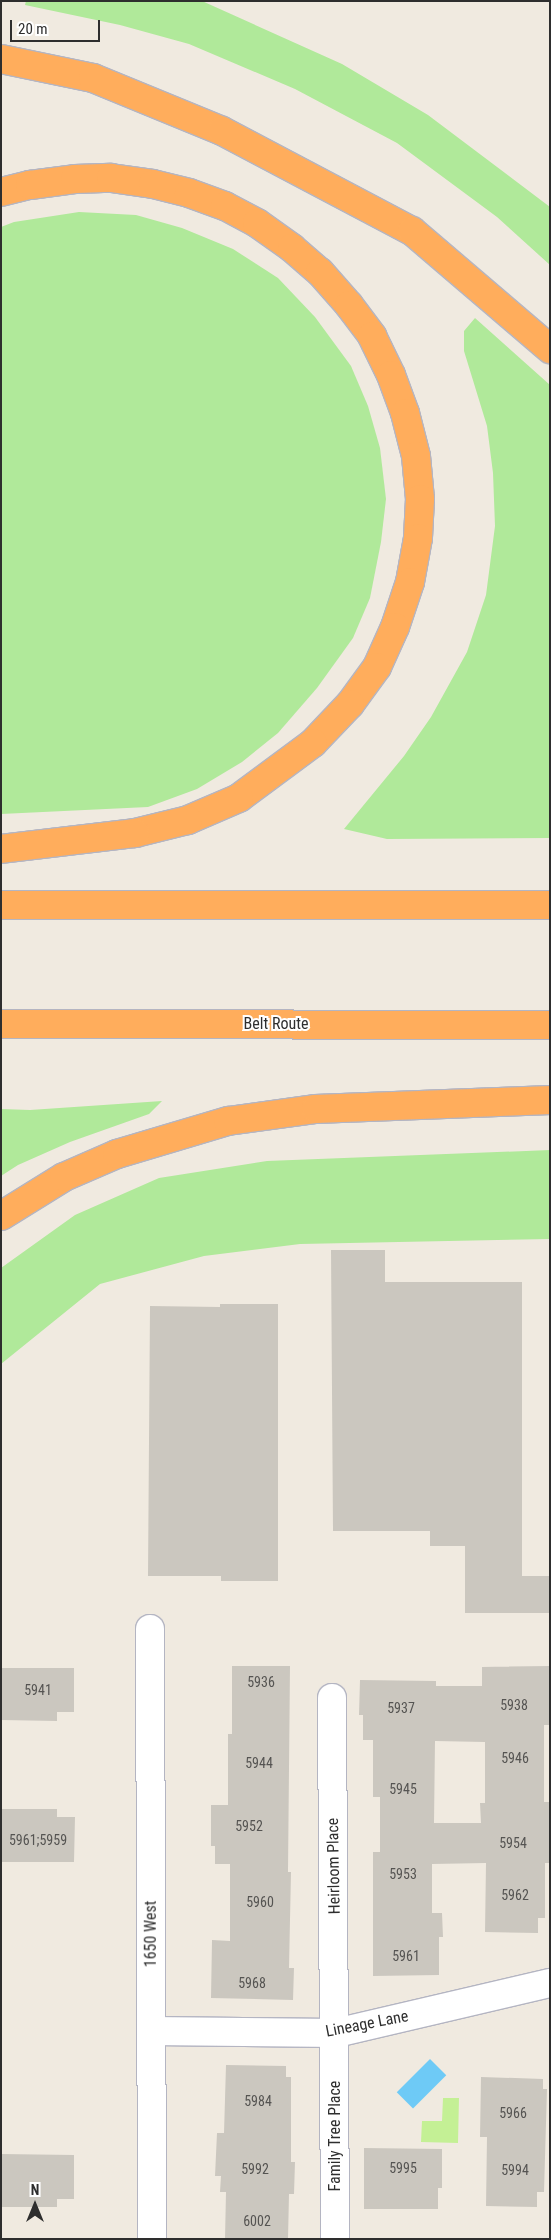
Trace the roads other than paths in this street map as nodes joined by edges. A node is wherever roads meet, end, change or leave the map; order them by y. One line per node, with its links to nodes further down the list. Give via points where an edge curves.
1 (1, 59): 3 (highway, via 92,78 222,130 412,231)
2 (1, 192): 4 (highway, via 75,179 111,178 153,184 225,206 257,223 292,248 320,272 372,336 405,413 416,456 420,499 418,538 410,582 395,627 377,667 350,704 313,743 239,798 188,820 135,833)
3 (550, 349)
4 (1, 848)
5 (1, 905): 6 (highway)
6 (550, 905)
7 (1, 1024): 8 (highway, Belt Route)
8 (132, 1024): 9 (highway, Belt Route); 10 (highway)
9 (550, 1025)
10 (1, 1037)
11 (550, 1100): 12 (highway, via 316,1108 228,1120 116,1154 64,1177)
12 (1, 1216)
13 (150, 1629): 16 (street, 1650 West)
14 (332, 1698): 17 (street, Heirloom Place)
15 (550, 1983): 17 (street, Lineage Lane)
16 (151, 2031): 17 (street, Lineage Lane); 18 (street, 1650 West)
17 (336, 2033): 19 (street, Family Tree Place)
18 (152, 2239)
19 (335, 2239)

